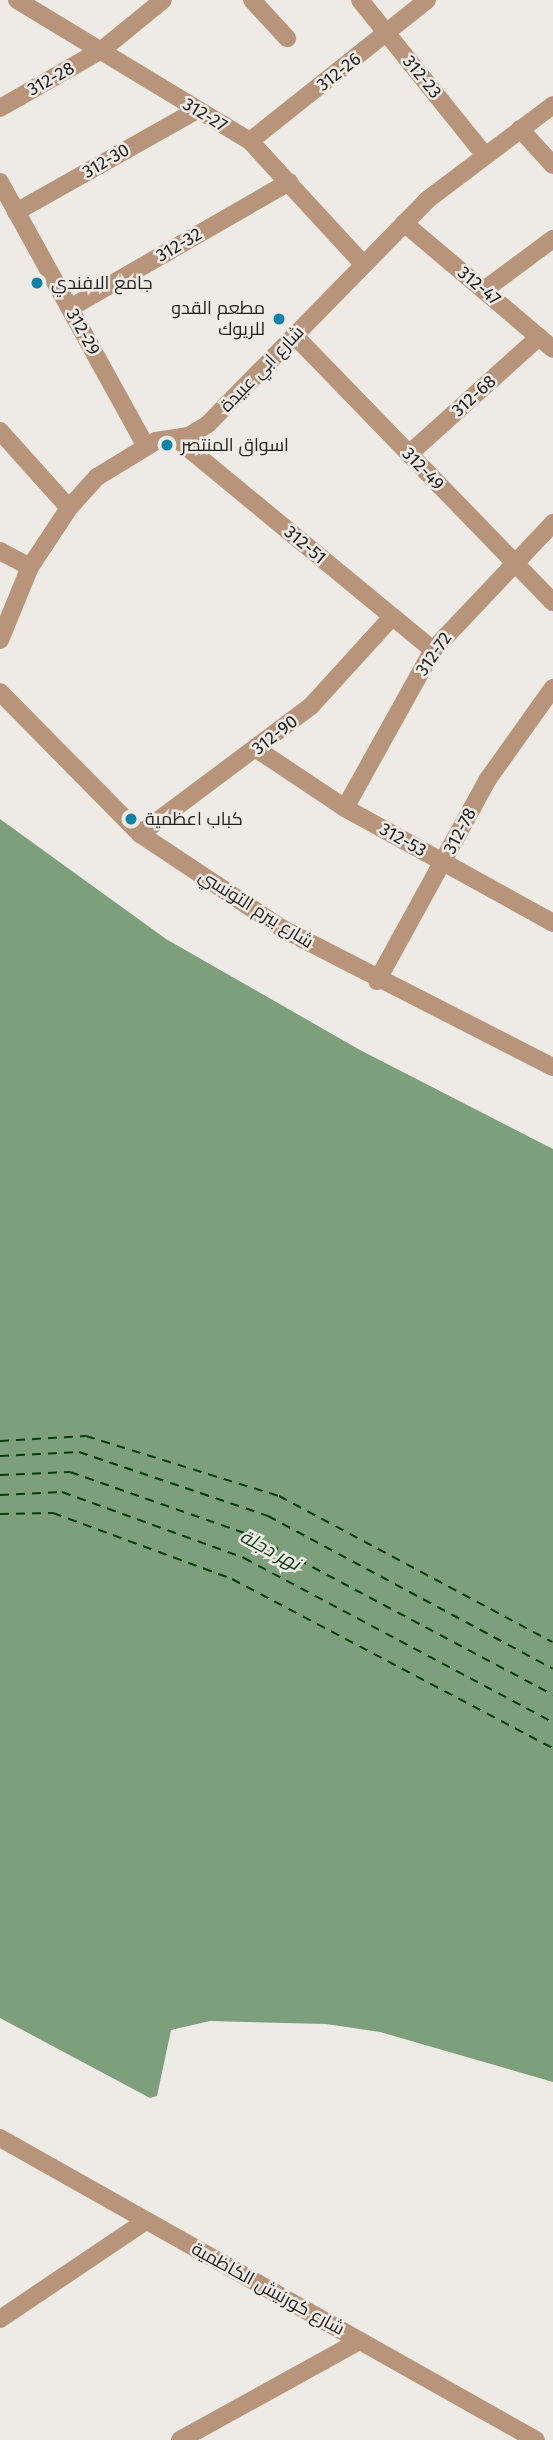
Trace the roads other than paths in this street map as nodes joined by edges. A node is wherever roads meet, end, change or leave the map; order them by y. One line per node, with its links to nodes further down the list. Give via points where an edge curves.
1 (17, 0): 8 (street, 312-27)
2 (163, 0): 8 (street, 312-28)
3 (252, 0): 7 (street)
4 (360, 0): 6 (street, 312-23)
5 (426, 0): 6 (street, 312-26)
6 (387, 34): 13 (street, 312-26); 14 (street, 312-23)
7 (287, 38)
8 (103, 50): 10 (street, 312-28); 11 (street, 312-27)
9 (553, 105): 12 (street, شارع ابي عبيدة)
10 (0, 108)
11 (195, 111): 13 (street, 312-27); 18 (street, 312-30)
12 (520, 129): 14 (street, شارع ابي عبيدة); 15 (street)
13 (250, 141): 17 (street, 312-27)
14 (484, 154): 19 (street, شارع ابي عبيدة)
15 (553, 165)
16 (0, 182): 18 (street, 312-29)
17 (289, 182): 21 (street, 312-27); 23 (street, 312-32)
18 (16, 212): 23 (street, 312-29)
19 (404, 223): 21 (street, شارع ابي عبيدة); 22 (street, 312-47)
20 (553, 239): 22 (street)
21 (363, 264): 24 (street, شارع ابي عبيدة)
22 (484, 290): 25 (street, 312-47)
23 (70, 308): 29 (street, 312-29)
24 (294, 335): 28 (street, شارع ابي عبيدة, via 208,424); 30 (street, 312-49)
25 (539, 337): 26 (street, 312-47); 30 (street, 312-68)
26 (553, 349)
27 (0, 431): 31 (street)
28 (177, 439): 29 (street, شارع ابي عبيدة); 37 (street, 312-51)
29 (146, 446): 31 (street, شارع ابي عبيدة, via 97,477)
30 (409, 454): 34 (street, 312-49)
31 (69, 508): 35 (street, شارع ابي عبيدة)
32 (553, 523): 34 (street, 312-72)
33 (0, 551): 35 (street)
34 (514, 562): 36 (street, 312-49); 39 (street, 312-72)
35 (30, 567): 38 (street, شارع ابي عبيدة)
36 (553, 602)
37 (392, 617): 39 (street, 312-51); 42 (street, 312-90, via 311,706)
38 (0, 640)
39 (433, 650): 43 (street, 312-72)
40 (553, 688): 45 (street, 312-78, via 488,779)
41 (0, 692): 44 (street, شارع بيرم التونسي)
42 (258, 750): 43 (street, 312-53); 44 (street, 312-90)
43 (345, 808): 45 (street, 312-53)
44 (140, 834): 47 (street, شارع بيرم التونسي, via 283,929)
45 (444, 863): 46 (street, 312-53); 47 (street, 312-78)
46 (553, 923)
47 (377, 981): 48 (street, شارع بيرم التونسي)
48 (553, 1067)
49 (0, 2138): 50 (street, شارع كورنيش الكاظمية)
50 (146, 2221): 51 (street); 52 (street, شارع كورنيش الكاظمية)
51 (0, 2319)
52 (359, 2341): 53 (street); 54 (street, شارع كورنيش الكاظمية)
53 (180, 2440)
54 (536, 2440)

